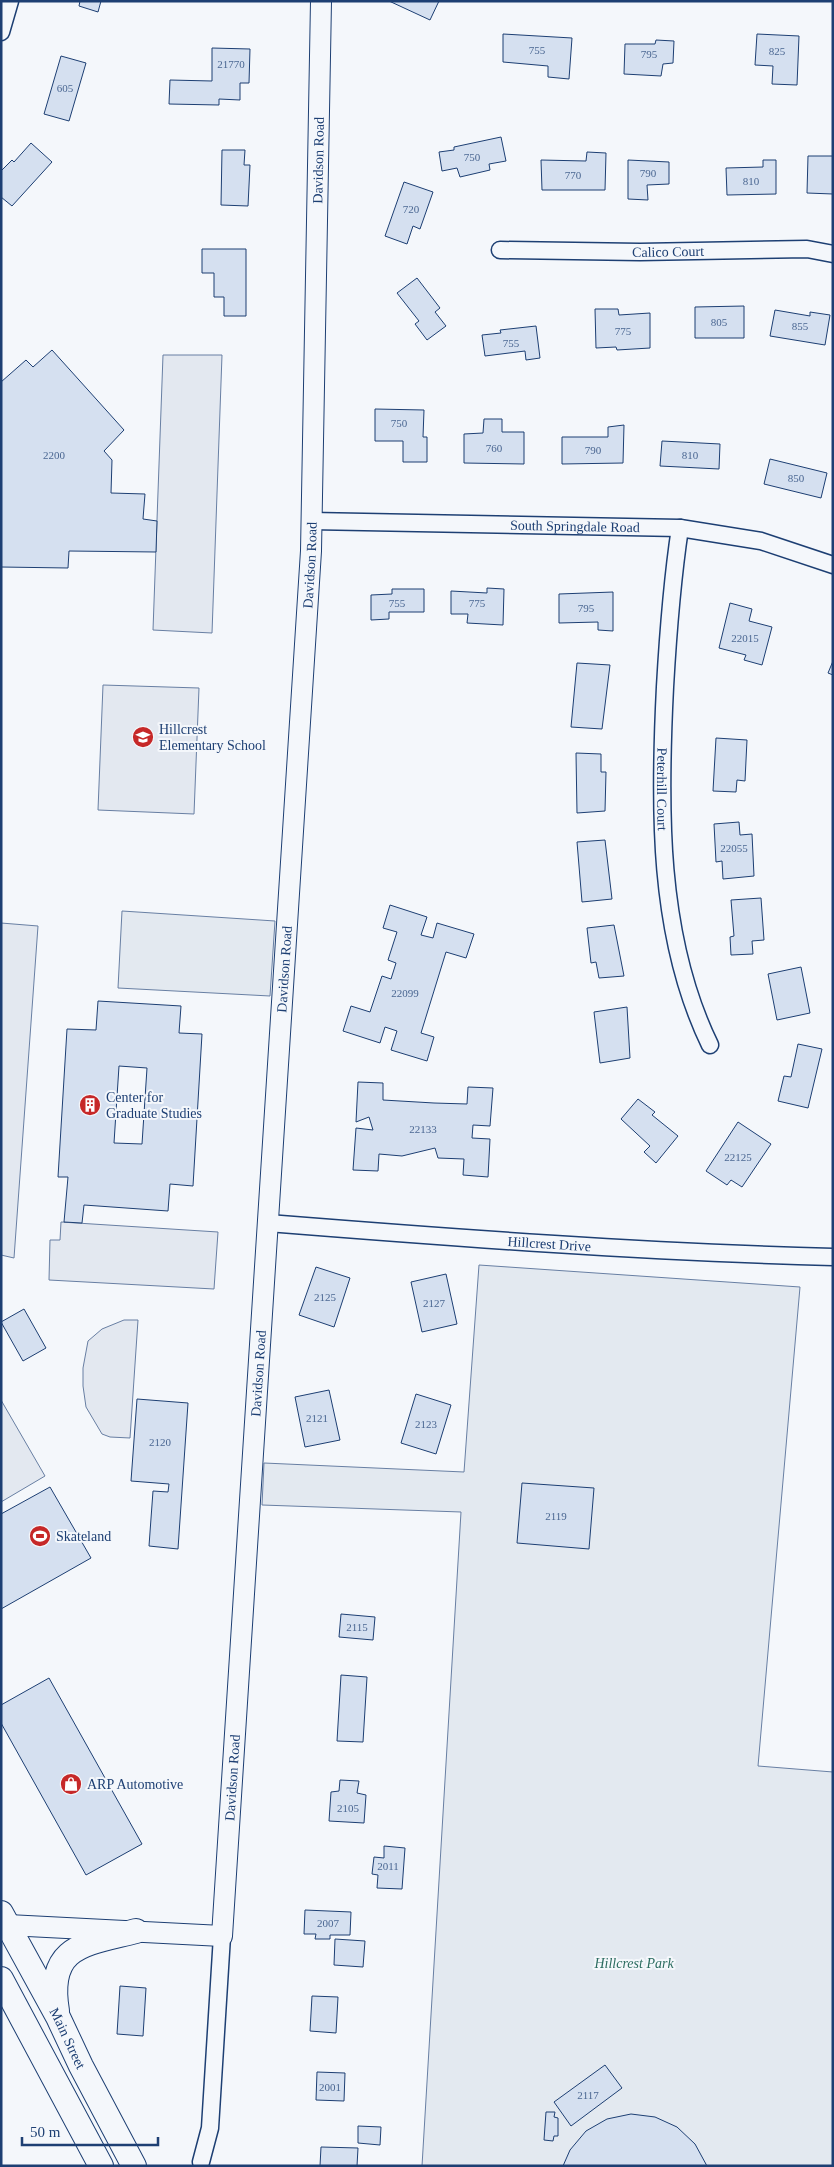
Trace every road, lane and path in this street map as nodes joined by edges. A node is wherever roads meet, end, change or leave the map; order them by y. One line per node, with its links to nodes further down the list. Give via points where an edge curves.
1 (10, 1): 3 (street)
2 (321, 1): 6 (street, Davidson Road)
3 (1, 32)
4 (500, 250): 5 (street, Calico Court, via 807,249)
5 (833, 254)
6 (311, 521): 7 (street, South Springdale Road); 10 (street, Davidson Road)
7 (680, 528): 8 (street, South Springdale Road, via 761,541); 9 (street, Peterhill Court, via 667,662 662,792 667,878 676,943 684,982)
8 (833, 565)
9 (710, 1045)
10 (268, 1223): 11 (street, Hillcrest Drive, via 545,1244); 14 (street, Davidson Road)
11 (833, 1257)
12 (3, 1921): 13 (street); 16 (main road, Main Street)
13 (136, 1931): 14 (street); 16 (main road, via 84,1945 72,1950 62,1961 56,1974 54,1994)
14 (222, 1936): 17 (street, Davidson Road, via 210,2128)
15 (1, 1979): 18 (main road)
16 (58, 2017): 19 (main road, Main Street)
17 (201, 2162)
18 (101, 2166)
19 (134, 2166)

